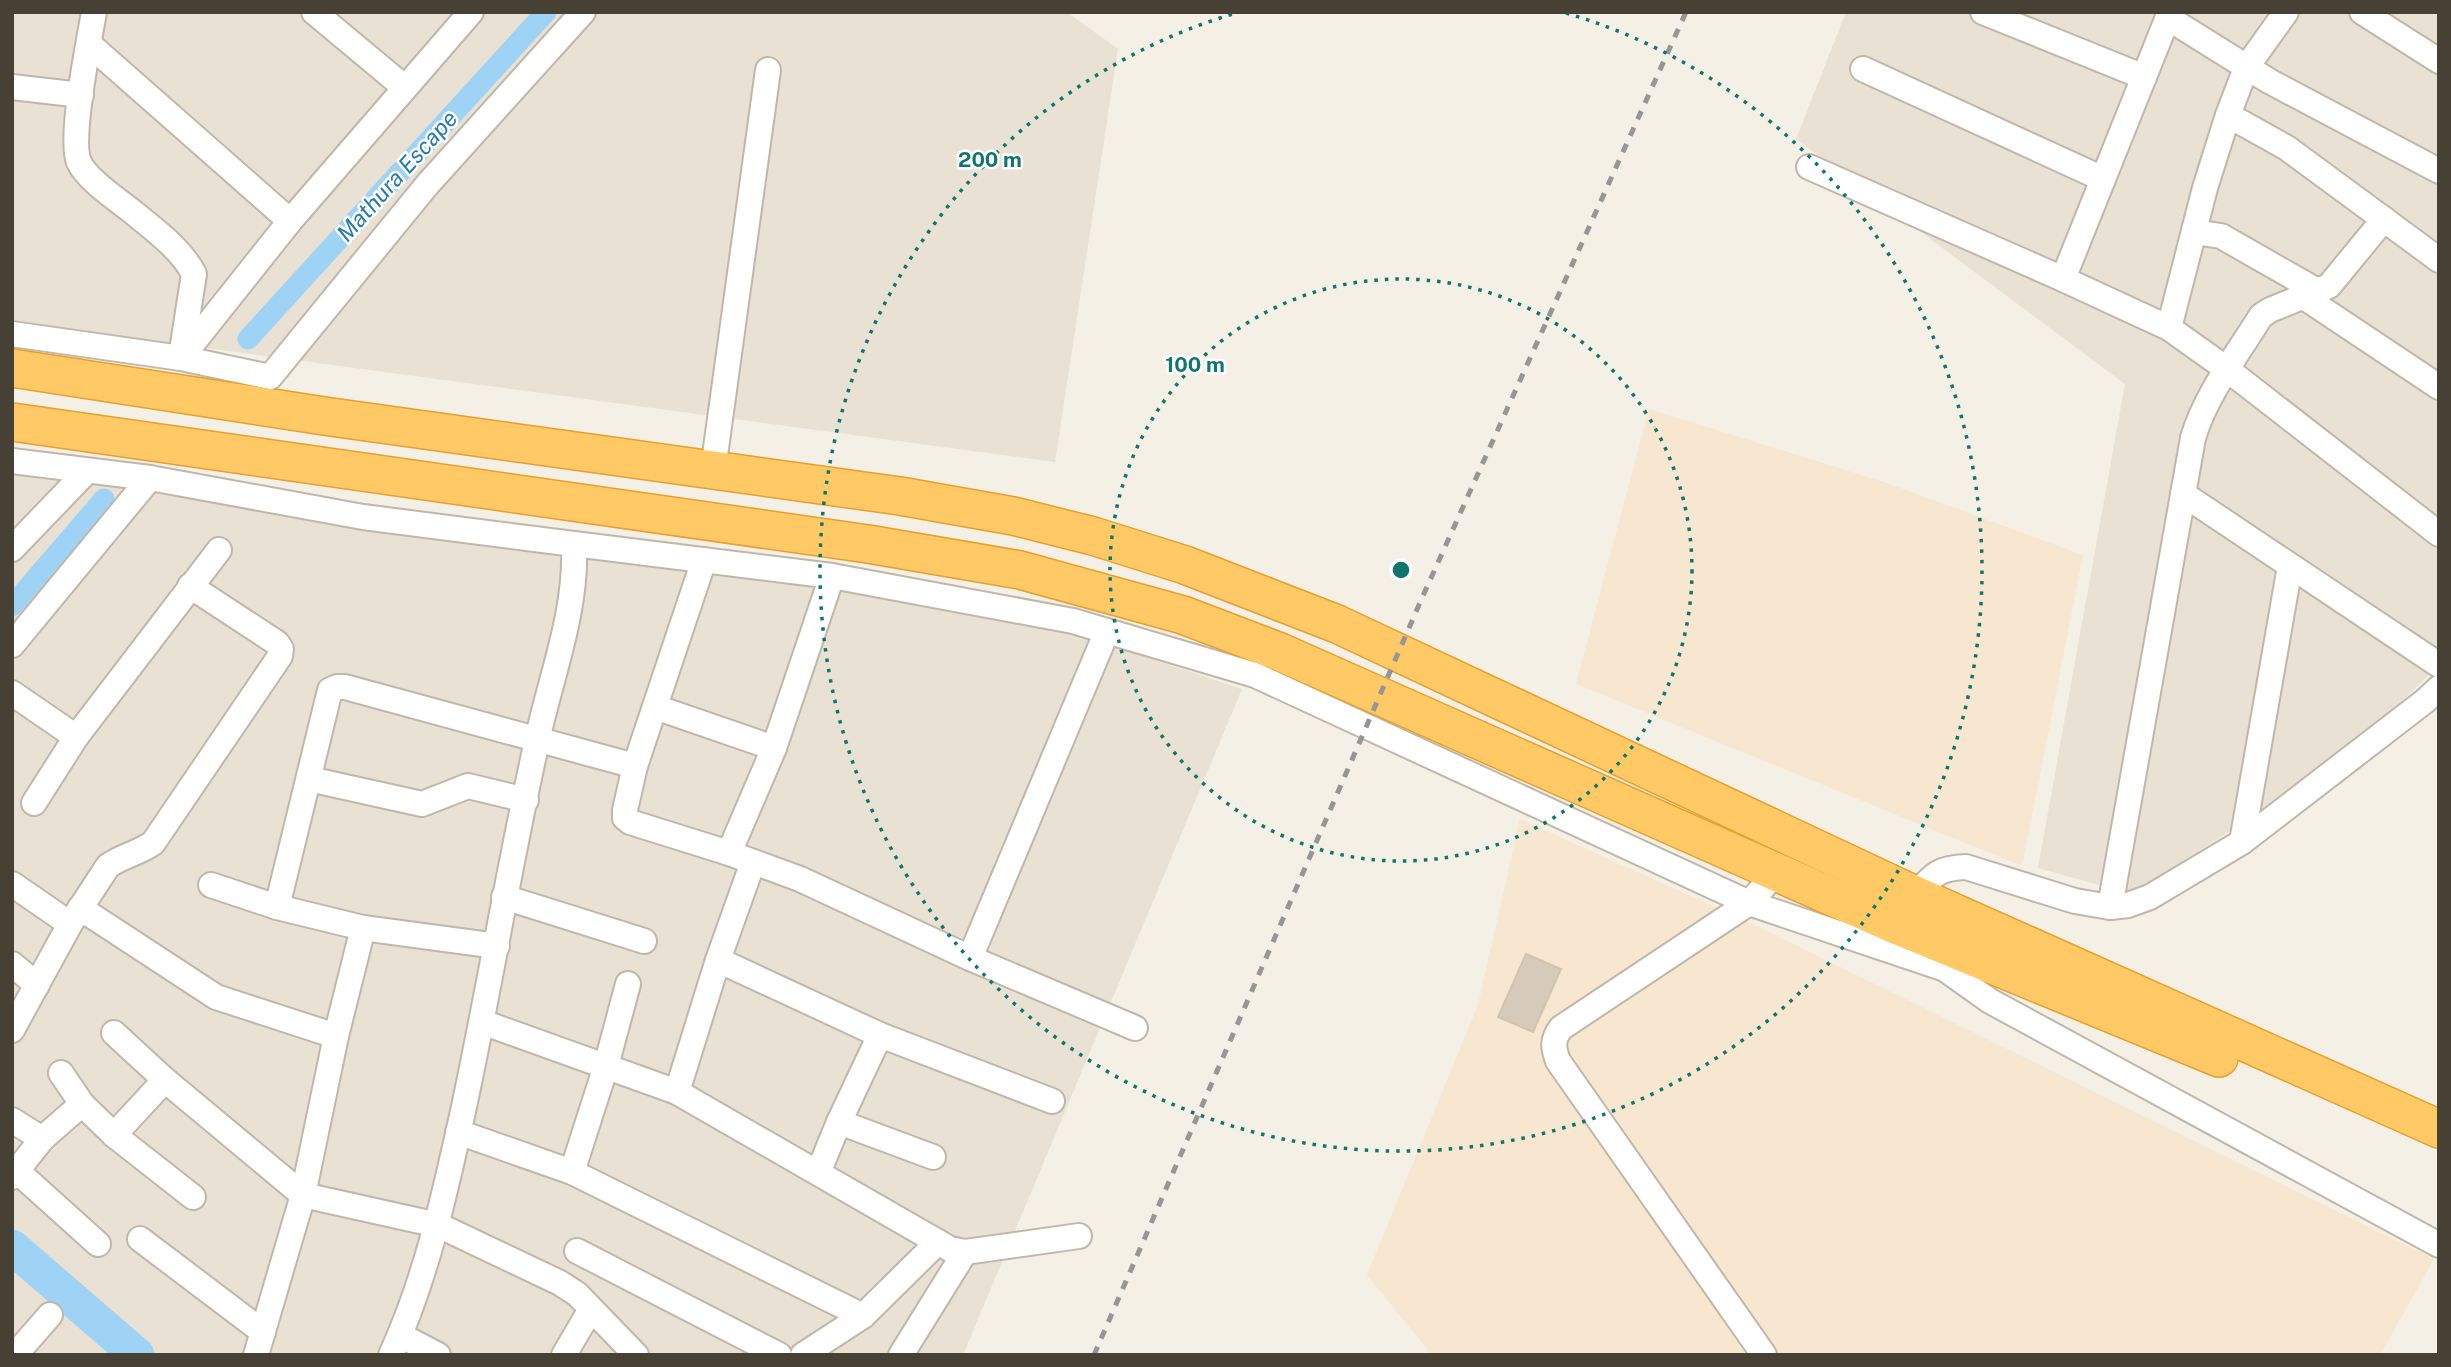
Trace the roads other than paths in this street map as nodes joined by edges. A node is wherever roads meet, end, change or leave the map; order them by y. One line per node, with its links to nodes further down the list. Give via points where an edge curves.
1 (94, 12): 9 (street)
2 (314, 12): 16 (street)
3 (471, 12): 16 (street)
4 (583, 12): 30 (street, via 428,185 270,377)
5 (1983, 12): 14 (street)
6 (2286, 12): 11 (street)
7 (2362, 12): 10 (street)
8 (2169, 15): 11 (street); 14 (street)
9 (89, 44): 17 (street); 23 (street)
10 (2439, 61)
11 (2246, 68): 18 (street); 20 (street)
12 (1863, 69): 21 (street)
13 (768, 70): 36 (street)
14 (2144, 77): 21 (street)
15 (12, 87): 17 (street)
16 (404, 87): 23 (street)
17 (81, 95): 30 (street, via 76,147 83,169 163,237 194,274)
18 (2228, 115): 22 (street, via 2287,148); 24 (street)
19 (1808, 167): 26 (street)
20 (2439, 172)
21 (2103, 179): 26 (street)
22 (2384, 219): 25 (street); 27 (street, via 2338,277)
23 (290, 221): 30 (street)
24 (2194, 232): 27 (street, via 2221,236); 28 (street)
25 (2439, 260)
26 (2063, 279): 28 (street)
27 (2311, 295): 32 (street, via 2261,316); 33 (street)
28 (2169, 328): 32 (street)
29 (12, 334): 30 (street)
30 (181, 358)
31 (12, 368): 36 (highway)
32 (2228, 370): 39 (street, via 2198,420); 40 (street)
33 (2439, 387)
34 (12, 422): 64 (highway, via 868,544 1020,570 1183,615 1280,652)
35 (12, 461): 37 (street)
36 (713, 470): 67 (highway, via 1013,516 1185,565 1337,624)
37 (87, 471): 38 (street); 42 (street)
38 (150, 478): 41 (street, via 363,517); 49 (street)
39 (2183, 494): 45 (street); 70 (street)
40 (2439, 534)
41 (574, 544): 44 (street); 55 (street, via 565,638)
42 (12, 549)
43 (219, 550): 47 (street)
44 (704, 560): 46 (street); 53 (street)
45 (2290, 566): 50 (street); 61 (street)
46 (832, 576): 48 (street); 56 (street)
47 (190, 586): 54 (street); 72 (street, via 277,643 280,656 153,843 108,866)
48 (1107, 631): 69 (street, via 1255,675); 76 (street)
49 (12, 645)
50 (2439, 665)
51 (2439, 688): 61 (street)
52 (12, 693): 54 (street)
53 (655, 706): 56 (street); 57 (street)
54 (76, 737): 60 (street)
55 (537, 740): 57 (street); 58 (street, via 337,687 330,690); 59 (street)
56 (774, 748): 62 (street)
57 (635, 766): 62 (street, via 625,818)
58 (309, 779): 59 (street, via 422,804 468,786); 71 (street)
59 (526, 800): 68 (street)
60 (34, 803)
61 (2242, 842): 70 (street, via 2150,897)
62 (729, 853): 63 (street)
63 (754, 862): 76 (street); 77 (street)
64 (1776, 873): 69 (street); 81 (highway, via 1898,926)
65 (12, 884): 72 (street)
66 (211, 885): 71 (street)
67 (1915, 895): 70 (street, via 1934,874 1949,867 1966,867 2075,901); 81 (highway)
68 (504, 897): 74 (street); 75 (street)
69 (1749, 903): 112 (street, via 1945,969 1990,1001); 127 (street, via 1561,1028 1553,1048)
70 (2110, 906)
71 (277, 907): 73 (street)
72 (75, 916): 80 (street); 87 (street, via 216,997)
73 (363, 928): 75 (street); 87 (street)
74 (644, 941)
75 (497, 946): 82 (street)
76 (970, 958): 83 (street)
77 (718, 960): 86 (street); 91 (street)
78 (12, 964): 80 (street)
79 (628, 984): 88 (street)
80 (37, 985): 84 (street)
81 (2124, 1003): 96 (highway); 100 (highway)
82 (482, 1022): 88 (street); 97 (street)
83 (1135, 1028)
84 (12, 1030)
85 (114, 1033): 90 (street)
86 (880, 1035): 92 (street); 95 (street)
87 (336, 1036): 105 (street)
88 (607, 1066): 91 (street); 102 (street)
89 (61, 1073): 93 (street)
90 (165, 1080): 98 (street); 105 (street)
91 (677, 1092): 103 (street)
92 (1052, 1101)
93 (82, 1104): 98 (street); 99 (street)
94 (12, 1120): 99 (street)
95 (839, 1122): 101 (street); 103 (street)
96 (2439, 1129)
97 (458, 1132): 102 (street); 107 (street)
98 (114, 1135): 106 (street)
99 (42, 1139): 104 (street)
100 (2439, 1154)
101 (933, 1157)
102 (572, 1172): 117 (street)
103 (818, 1173): 110 (street)
104 (15, 1174): 111 (street)
105 (303, 1195): 107 (street); 118 (street)
106 (192, 1197)
107 (438, 1225): 115 (street, via 560,1283); 119 (street)
108 (1079, 1236): 114 (street)
109 (140, 1239): 118 (street)
110 (938, 1242): 114 (street); 117 (street)
111 (98, 1244)
112 (2439, 1245)
113 (577, 1251): 124 (street)
114 (965, 1252): 126 (street)
115 (591, 1310): 122 (street); 123 (street)
116 (50, 1315): 120 (street)
117 (863, 1316): 125 (street)
118 (259, 1343)
119 (396, 1345): 121 (street)
120 (15, 1355)
121 (438, 1355)
122 (564, 1355)
123 (636, 1355)
124 (779, 1355)
125 (803, 1355)
126 (901, 1355)
127 (1764, 1355)

